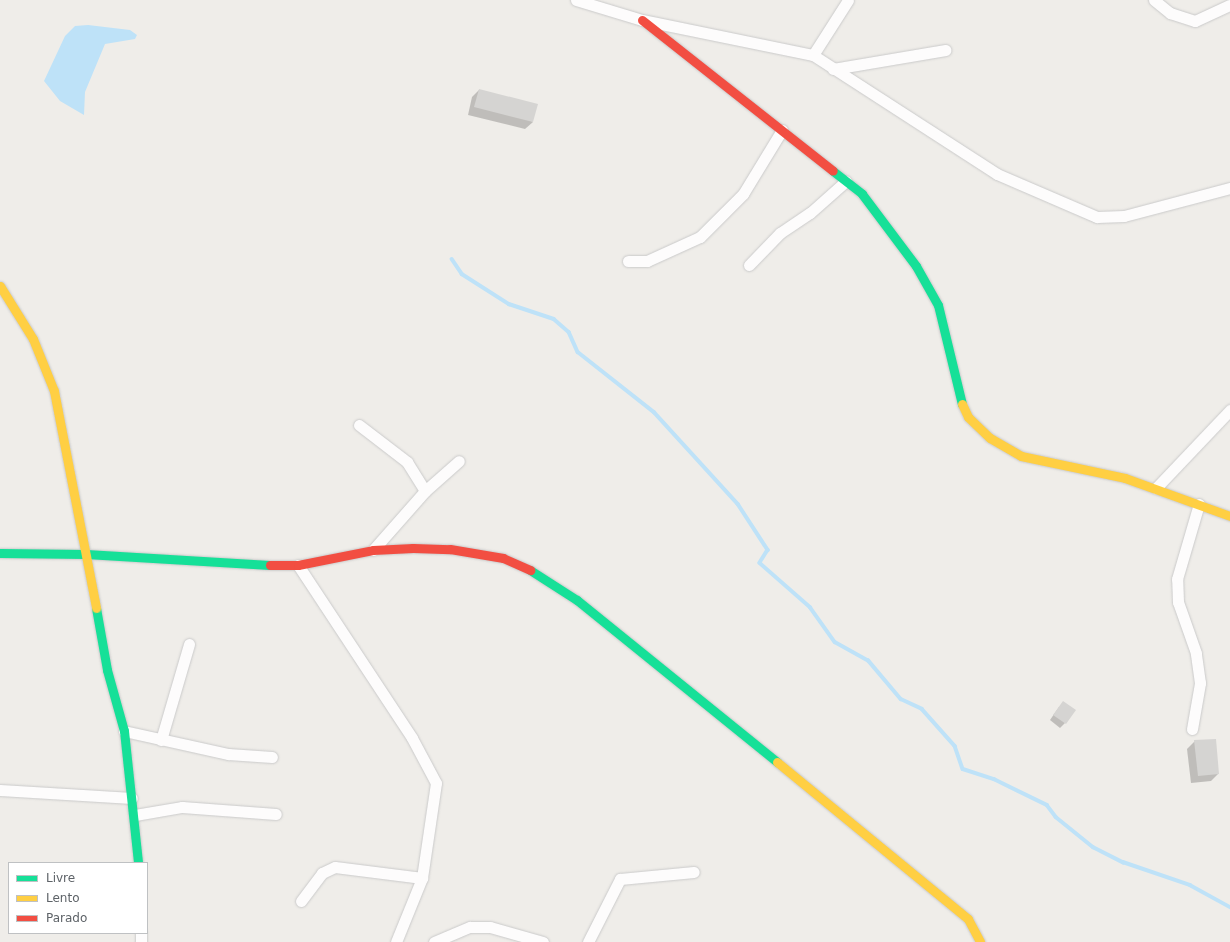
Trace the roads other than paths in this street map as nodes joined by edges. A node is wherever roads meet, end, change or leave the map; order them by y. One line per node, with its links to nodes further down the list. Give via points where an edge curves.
1 (576, 0): 4 (street)
2 (848, 0): 8 (street)
3 (1154, 0): 5 (street, via 1170,13 1196,21)
4 (611, 5): 6 (street)
5 (1230, 5)
6 (642, 20): 8 (street); 10 (street)
7 (945, 50): 9 (street)
8 (813, 55): 9 (street)
9 (833, 69): 12 (street, via 997,174 1098,217 1124,216)
10 (782, 130): 11 (street); 13 (street, via 743,194 700,237 646,261)
11 (846, 181): 14 (street, via 810,213 780,233); 19 (street, via 862,194 894,235 938,305 958,395 968,417 990,438 1021,456 1090,469)
12 (1230, 188)
13 (628, 261)
14 (749, 265)
15 (0, 286): 25 (street, via 33,339 54,391 74,479)
16 (1230, 410): 19 (street)
17 (359, 425): 20 (street, via 407,462)
18 (459, 461): 20 (street)
19 (1156, 488): 21 (street)
20 (425, 491): 23 (street)
21 (1199, 504): 22 (street); 28 (street, via 1177,578 1178,602 1196,653 1200,683)
22 (1230, 516)
23 (373, 550): 26 (street); 44 (street, via 450,549 503,558 538,573 577,600 947,901 968,919)
24 (0, 553): 25 (street)
25 (86, 554): 26 (street); 29 (street, via 107,670)
26 (298, 565): 38 (street, via 432,769 437,798)
27 (189, 644): 30 (street)
28 (1192, 729)
29 (124, 731): 30 (street); 33 (street)
30 (161, 740): 31 (street, via 228,754)
31 (272, 757)
32 (0, 790): 33 (street)
33 (132, 798): 35 (street)
34 (276, 814): 35 (street, via 182,807)
35 (135, 815): 36 (street)
36 (138, 862)
37 (694, 872): 43 (street, via 620,879)
38 (422, 878): 39 (street, via 335,867 322,873); 40 (street)
39 (301, 901)
40 (396, 942)
41 (434, 942): 42 (street, via 470,927 490,926)
42 (542, 942)
43 (588, 942)
44 (980, 942)

